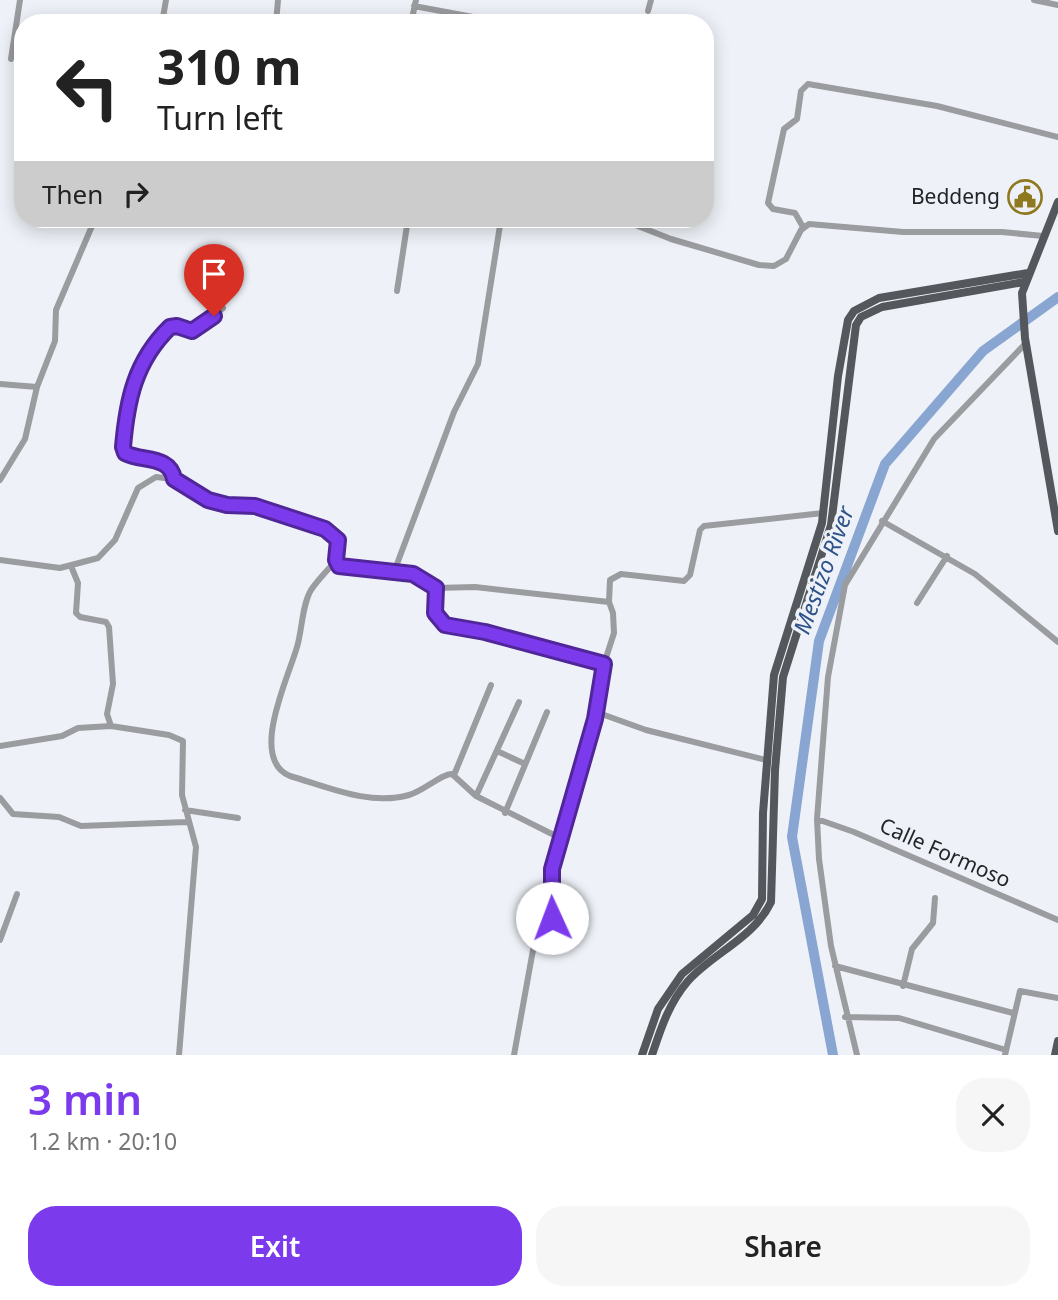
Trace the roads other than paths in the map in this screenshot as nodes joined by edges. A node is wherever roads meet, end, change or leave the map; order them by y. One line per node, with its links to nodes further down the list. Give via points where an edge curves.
1 (652, 0): 5 (street)
2 (1034, 0): 4 (street)
3 (415, 3): 6 (street)
4 (1058, 5)
5 (648, 11)
6 (464, 14)
7 (14, 39): 8 (street)
8 (11, 59)
9 (1058, 137): 11 (street, via 937,106 808,84 801,91 797,119 784,130 768,203 774,209 795,212)
10 (1058, 202): 16 (main road)
11 (803, 227): 15 (street, via 786,259 769,267); 16 (street)
12 (91, 228): 24 (street, via 56,310 55,341)
13 (407, 228): 19 (street)
14 (500, 228): 35 (street, via 478,364 454,412)
15 (643, 228)
16 (1043, 236): 17 (main road)
17 (1028, 273): 18 (main road); 18 (main road); 20 (main road)
18 (1005, 280): 20 (main road); 25 (main road, via 882,307 861,317 853,331)
19 (397, 291)
20 (1022, 294): 22 (main road)
21 (223, 307): 26 (street, via 192,331 168,328 135,375 123,450 130,456 161,462 172,470)
22 (1026, 340): 29 (street, via 934,439); 30 (main road)
23 (0, 384): 24 (street)
24 (37, 387): 27 (street, via 25,439)
25 (839, 412): 28 (main road); 50 (main road, via 831,525 783,677)
26 (174, 479): 33 (street, via 217,503 251,504 325,529 338,540); 34 (street, via 156,477 142,484 111,547 98,558)
27 (0, 480)
28 (823, 513): 37 (street, via 704,526 687,579 621,574 610,580); 48 (main road, via 774,675)
29 (882, 521): 31 (street); 57 (street, via 849,574 840,608 828,677)
30 (1058, 531)
31 (947, 556): 38 (street); 39 (street)
32 (0, 560): 34 (street, via 42,568)
33 (336, 562): 35 (street, via 341,567); 51 (street, via 310,593 297,649 276,707 272,738 277,766 289,776 377,800 413,794 444,775)
34 (71, 566): 45 (street, via 78,583 76,613 109,627 113,684 107,714)
35 (394, 572): 36 (street, via 419,576)
36 (436, 588): 37 (street, via 475,587); 40 (street, via 435,613 445,625)
37 (609, 601): 40 (street, via 615,628)
38 (917, 603)
39 (1058, 642)
40 (604, 664): 44 (street)
41 (491, 685): 51 (street)
42 (519, 702): 47 (street)
43 (547, 712): 49 (street)
44 (596, 712): 48 (street, via 646,730); 59 (street)
45 (111, 726): 46 (street, via 78,728 62,736); 54 (street, via 183,741)
46 (0, 746)
47 (497, 751): 49 (street); 52 (street)
48 (766, 760): 50 (main road)
49 (525, 764): 55 (street)
50 (770, 770): 73 (main road, via 762,899 753,915 676,981 658,1009); 74 (main road, via 771,902 760,921 688,981 666,1013)
51 (454, 775): 52 (street)
52 (476, 796): 55 (street)
53 (0, 798): 58 (street, via 13,814 60,817 76,825)
54 (185, 810): 56 (street); 58 (street)
55 (505, 813): 59 (street)
56 (238, 818)
57 (817, 819): 62 (street, Calle Formoso); 64 (street)
58 (187, 822): 71 (street, via 196,847)
59 (560, 838): 72 (street, via 551,875 552,918 533,950)
60 (17, 894): 63 (street)
61 (935, 898): 65 (street, via 933,923 912,949)
62 (1058, 920)
63 (0, 940)
64 (835, 966): 65 (street); 68 (street)
65 (903, 986): 67 (street)
66 (1058, 998): 67 (street, via 1019,992)
67 (1013, 1013): 70 (street)
68 (845, 1017): 70 (street, via 899,1018); 75 (street)
69 (1058, 1041): 76 (main road)
70 (1005, 1053)
71 (179, 1055)
72 (514, 1055)
73 (642, 1055)
74 (652, 1055)
75 (857, 1055)
76 (1055, 1055)

